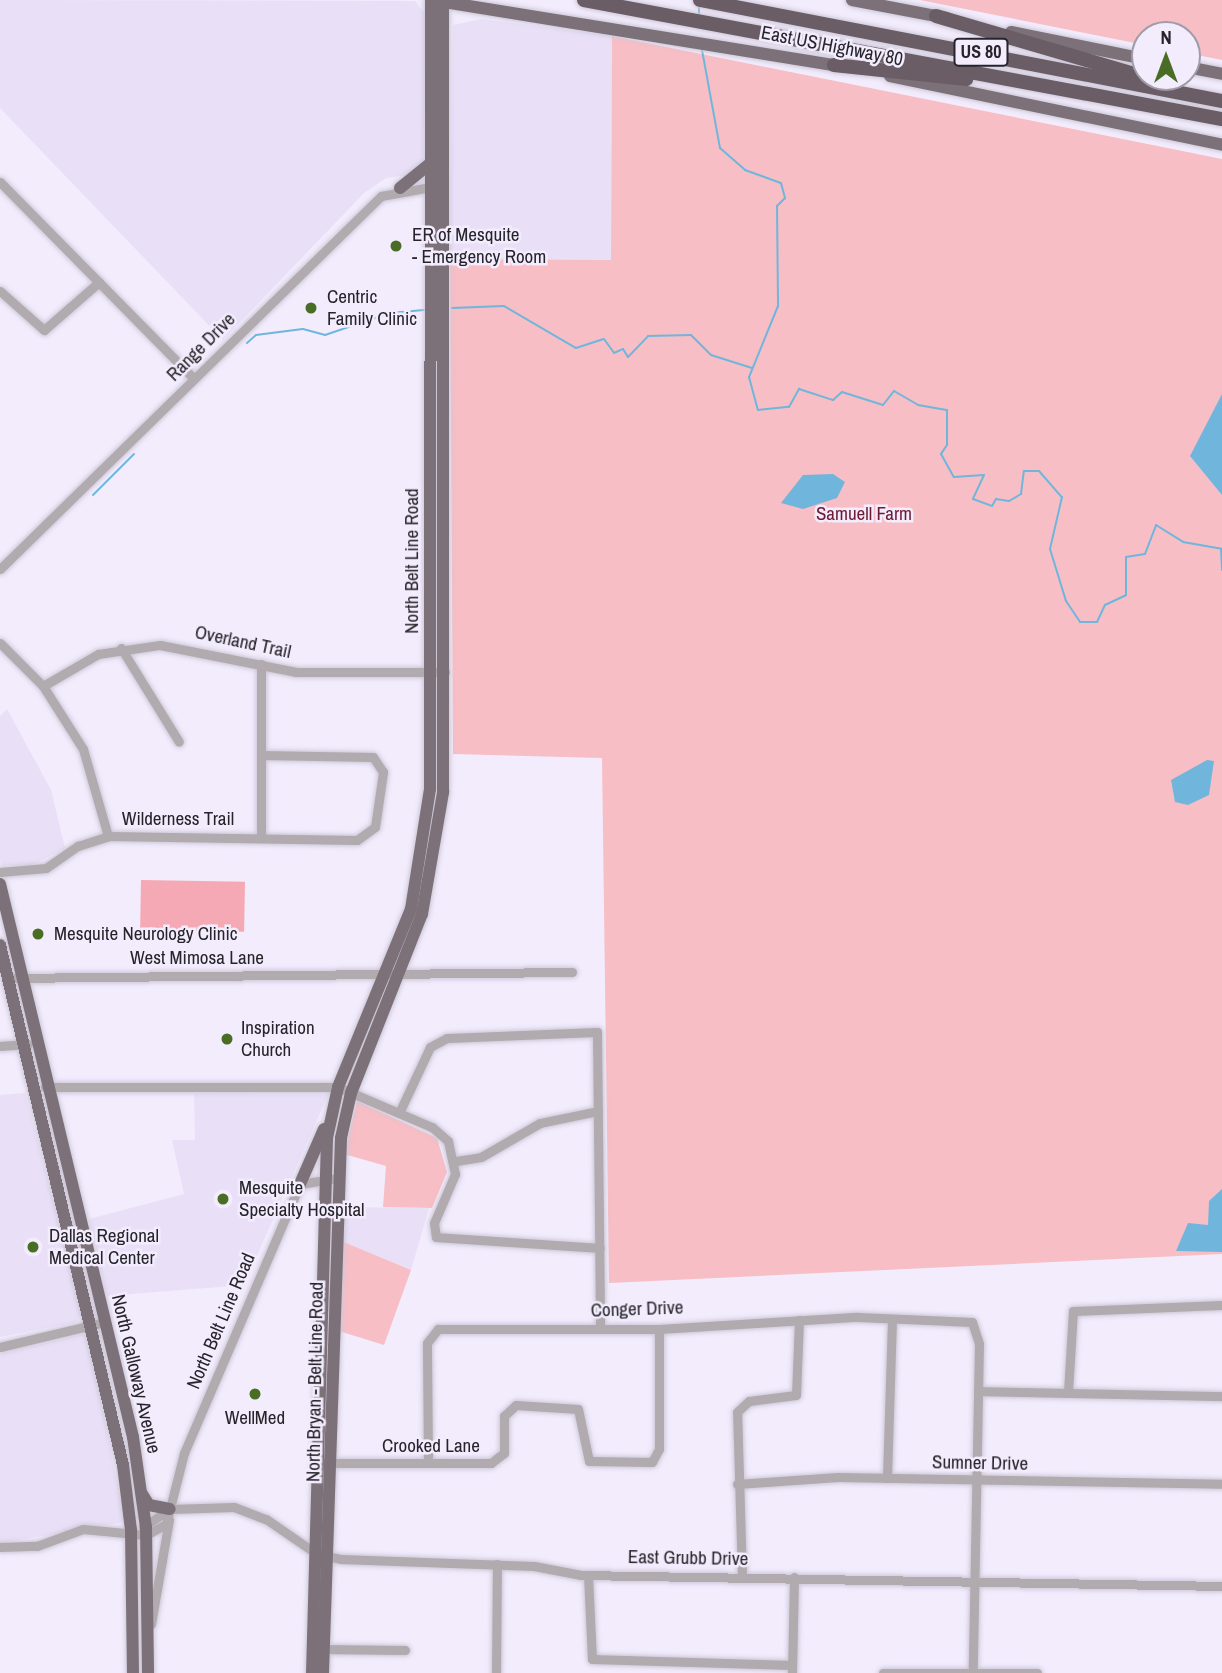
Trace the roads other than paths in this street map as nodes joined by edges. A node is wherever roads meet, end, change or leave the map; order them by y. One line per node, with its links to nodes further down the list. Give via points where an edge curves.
1 (438, 0): 7 (main road, East US Highway 80); 13 (main road, North Belt Line Road)
2 (584, 0): 14 (highway, US 80)
3 (700, 0): 12 (highway, US 80)
4 (852, 0): 5 (main road)
5 (936, 16): 6 (main road); 9 (highway)
6 (1131, 55)
7 (834, 65): 14 (highway); 16 (main road, East US Highway 80)
8 (1201, 70): 10 (main road)
9 (1131, 73)
10 (1222, 74)
11 (1196, 91): 12 (highway)
12 (1222, 98)
13 (438, 99): 17 (main road, North Belt Line Road); 19 (main road, North Belt Line Road)
14 (1157, 106): 15 (highway, US 80)
15 (1222, 119)
16 (1222, 145)
17 (432, 162): 19 (main road, North Belt Line Road); 20 (main road)
18 (0, 182): 21 (street)
19 (438, 186): 20 (street, Range Drive); 28 (main road, North Belt Line Road)
20 (400, 188): 23 (street, Range Drive, via 362,213)
21 (99, 282): 22 (street, via 44,330); 23 (street)
22 (0, 291)
23 (194, 379): 24 (street, Range Drive)
24 (0, 569)
25 (0, 643): 29 (street)
26 (121, 648): 27 (street, Overland Trail, via 190,647); 29 (street, Overland Trail, via 98,654); 30 (street, via 167,732)
27 (261, 664): 28 (street, Overland Trail, via 296,672); 31 (street)
28 (438, 672): 38 (main road, North Belt Line Road, via 423,855)
29 (43, 685): 32 (street, via 83,749)
30 (179, 742)
31 (261, 755): 33 (street); 33 (street, Wilderness Trail, via 362,755 382,763 375,827 365,838)
32 (108, 836): 33 (street, Wilderness Trail); 34 (street, Wilderness Trail, via 78,845 46,868)
33 (261, 837)
34 (0, 872)
35 (0, 884): 39 (main road, North Galloway Avenue)
36 (0, 944): 40 (main road, North Galloway Avenue)
37 (572, 972): 38 (street, West Mimosa Lane)
38 (394, 974): 39 (street, West Mimosa Lane); 45 (main road, North Belt Line Road); 46 (main road, North Belt Line Road)
39 (23, 975): 40 (street, West Mimosa Lane); 41 (main road, North Galloway Avenue)
40 (8, 978): 41 (main road, North Galloway Avenue)
41 (30, 1043): 42 (street); 43 (main road, North Galloway Avenue); 44 (main road, North Galloway Avenue)
42 (0, 1046)
43 (33, 1087): 44 (street); 50 (main road, North Galloway Avenue)
44 (47, 1087): 45 (street); 50 (main road, North Galloway Avenue)
45 (338, 1087): 46 (street); 47 (main road, North Belt Line Road)
46 (351, 1093): 49 (street); 52 (main road, North Bryan - Belt Line Road)
47 (334, 1106): 52 (main road, North Bryan - Belt Line Road); 53 (main road)
48 (598, 1111): 49 (street, via 597,1032 447,1038 430,1047); 51 (street, via 540,1123 481,1157); 54 (street)
49 (399, 1113): 51 (street, via 439,1131)
50 (49, 1123): 55 (main road, North Galloway Avenue); 56 (main road, North Galloway Avenue)
51 (456, 1161): 54 (street, via 434,1234)
52 (330, 1178): 53 (street); 71 (main road, North Bryan - Belt Line Road); 73 (main road, North Bryan - Belt Line Road)
53 (300, 1184): 79 (street, North Belt Line Road, via 184,1452)
54 (600, 1248): 61 (street)
55 (79, 1273): 56 (main road); 60 (main road, North Galloway Avenue)
56 (96, 1287): 60 (main road, North Galloway Avenue)
57 (1222, 1305): 66 (street, via 1073,1311)
58 (892, 1319): 59 (street, Conger Drive); 65 (street, Conger Drive, via 976,1325); 74 (street)
59 (799, 1320): 62 (street, Conger Drive); 76 (street, via 796,1395 749,1401 737,1412)
60 (98, 1323): 63 (street); 64 (main road, North Galloway Avenue); 67 (main road, North Galloway Avenue)
61 (600, 1328): 62 (street, Conger Drive); 72 (street, Conger Drive, via 431,1334)
62 (659, 1329): 72 (street, Crooked Lane, via 659,1449 652,1462 589,1461 578,1409 516,1405 505,1416 498,1461)
63 (0, 1347)
64 (103, 1370): 67 (main road, via 113,1395); 70 (main road, North Galloway Avenue)
65 (978, 1391): 66 (street); 75 (street)
66 (1068, 1392): 68 (street)
67 (124, 1396): 69 (main road, North Galloway Avenue)
68 (1222, 1396)
69 (133, 1437): 70 (main road); 78 (main road, North Galloway Avenue)
70 (118, 1440): 80 (main road, North Galloway Avenue)
71 (320, 1463): 73 (street, Crooked Lane); 83 (main road, North Bryan - Belt Line Road)
72 (428, 1463): 73 (street, Crooked Lane)
73 (334, 1464): 83 (main road, North Bryan - Belt Line Road)
74 (887, 1478): 75 (street, Sumner Drive); 76 (street, Sumner Drive)
75 (977, 1482): 77 (street, Sumner Drive); 88 (street)
76 (737, 1484): 86 (street)
77 (1222, 1485)
78 (141, 1490): 79 (main road, via 149,1505); 81 (main road, North Galloway Avenue)
79 (169, 1514): 81 (street); 83 (street, via 234,1507 266,1519); 90 (street, North Belt Line Road)
80 (131, 1530): 81 (street); 82 (street, via 83,1529 28,1548); 96 (main road, North Galloway Avenue)
81 (146, 1531): 90 (main road, North Galloway Avenue)
82 (0, 1547)
83 (322, 1555): 84 (street, East Grubb Drive); 91 (main road, North Bryan - Belt Line Road)
84 (497, 1564): 85 (street, East Grubb Drive); 100 (street)
85 (587, 1574): 86 (street, East Grubb Drive); 93 (street, via 592,1659)
86 (743, 1577): 87 (street, East Grubb Drive)
87 (794, 1577): 88 (street, East Grubb Drive); 93 (street)
88 (975, 1580): 89 (street, East Grubb Drive); 94 (street)
89 (1222, 1586)
90 (148, 1636): 97 (main road, North Galloway Avenue)
91 (318, 1649): 92 (street); 98 (main road, North Bryan - Belt Line Road); 99 (main road, North Bryan - Belt Line Road)
92 (405, 1650)
93 (792, 1669)
94 (973, 1671): 95 (street); 101 (street)
95 (883, 1672)
96 (133, 1673)
97 (148, 1673)
98 (312, 1673)
99 (323, 1673)
100 (496, 1673)
101 (1037, 1673)

